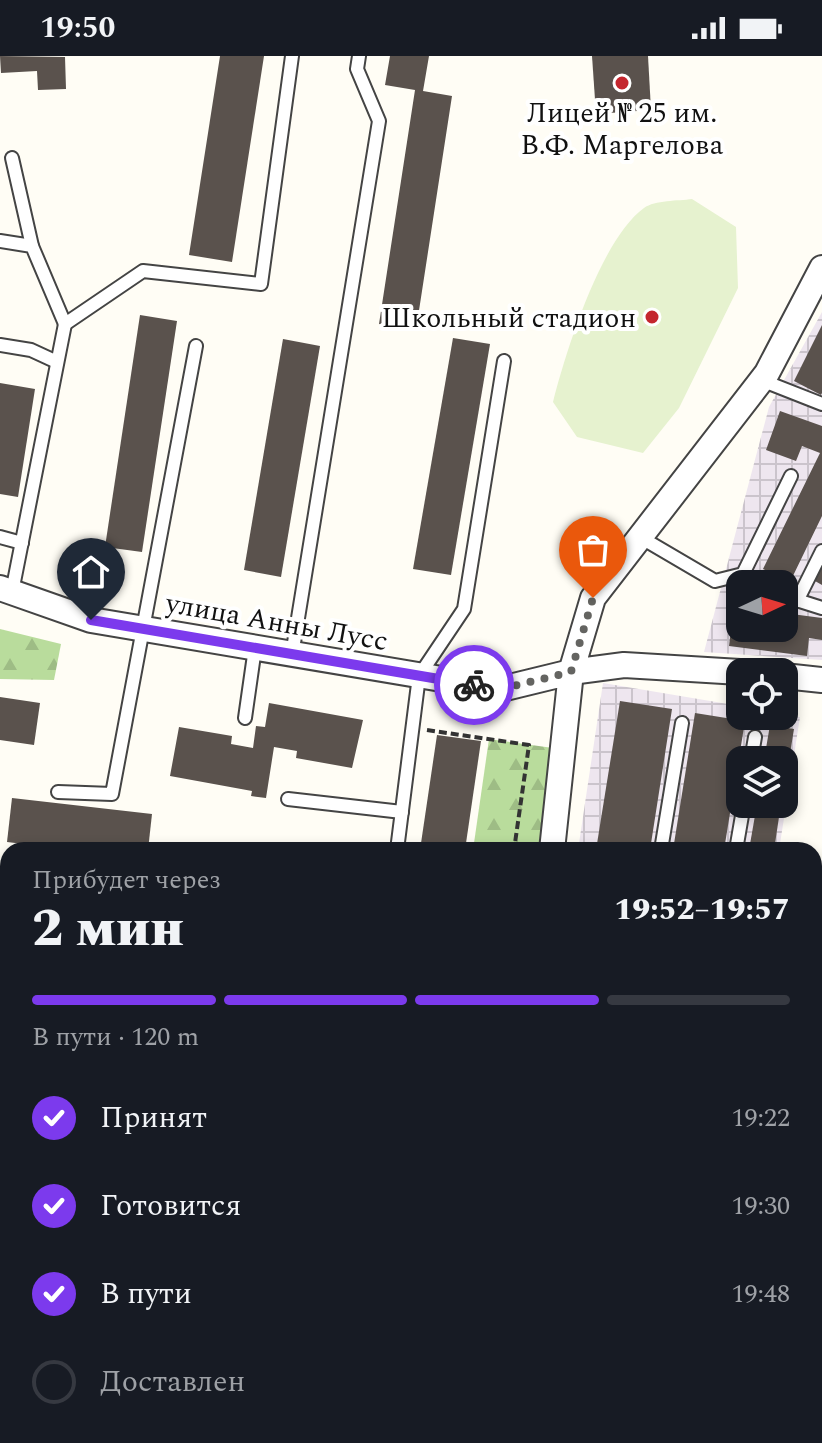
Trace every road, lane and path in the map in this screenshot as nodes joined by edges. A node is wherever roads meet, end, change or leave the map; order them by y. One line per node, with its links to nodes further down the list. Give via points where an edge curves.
1 (292, 56): 7 (lane, via 261,284 143,271)
2 (359, 56): 27 (lane, via 357,69 379,121)
3 (12, 158): 5 (lane)
4 (0, 241): 5 (lane)
5 (32, 246): 7 (lane)
6 (822, 268): 12 (street)
7 (65, 324): 11 (lane)
8 (0, 345): 11 (lane, via 31,350)
9 (196, 346): 25 (lane)
10 (504, 361): 30 (lane, via 464,609)
11 (57, 362): 17 (lane)
12 (761, 380): 13 (lane); 16 (street)
13 (822, 404)
14 (791, 476): 19 (lane)
15 (0, 537): 17 (lane)
16 (640, 537): 20 (lane, via 715,581); 29 (street, via 593,598)
17 (22, 543): 21 (lane)
18 (822, 551): 22 (lane)
19 (752, 570)
20 (726, 580)
21 (6, 590): 25 (street, улица Анны Лусс, via 91,620)
22 (798, 599)
23 (798, 601): 24 (lane)
24 (822, 608)
25 (143, 629): 26 (street, улица Анны Лусс); 38 (lane, via 112,794)
26 (255, 648): 27 (street, улица Анны Лусс); 33 (lane)
27 (292, 655): 30 (street, улица Анны Лусс)
28 (726, 671): 29 (street, via 624,665)
29 (571, 672): 30 (street, улица Анны Лусс, via 501,689); 44 (street)
30 (419, 676): 35 (lane)
31 (798, 677): 32 (street)
32 (822, 680)
33 (245, 718)
34 (682, 723): 45 (lane)
35 (413, 728): 40 (lane); 43 (path, via 529,745)
36 (755, 737): 37 (lane)
37 (753, 746)
38 (58, 792)
39 (288, 799): 40 (lane)
40 (402, 812): 42 (lane)
41 (742, 818): 46 (lane)
42 (398, 842)
43 (515, 842)
44 (553, 842)
45 (662, 842)
46 (737, 842)

